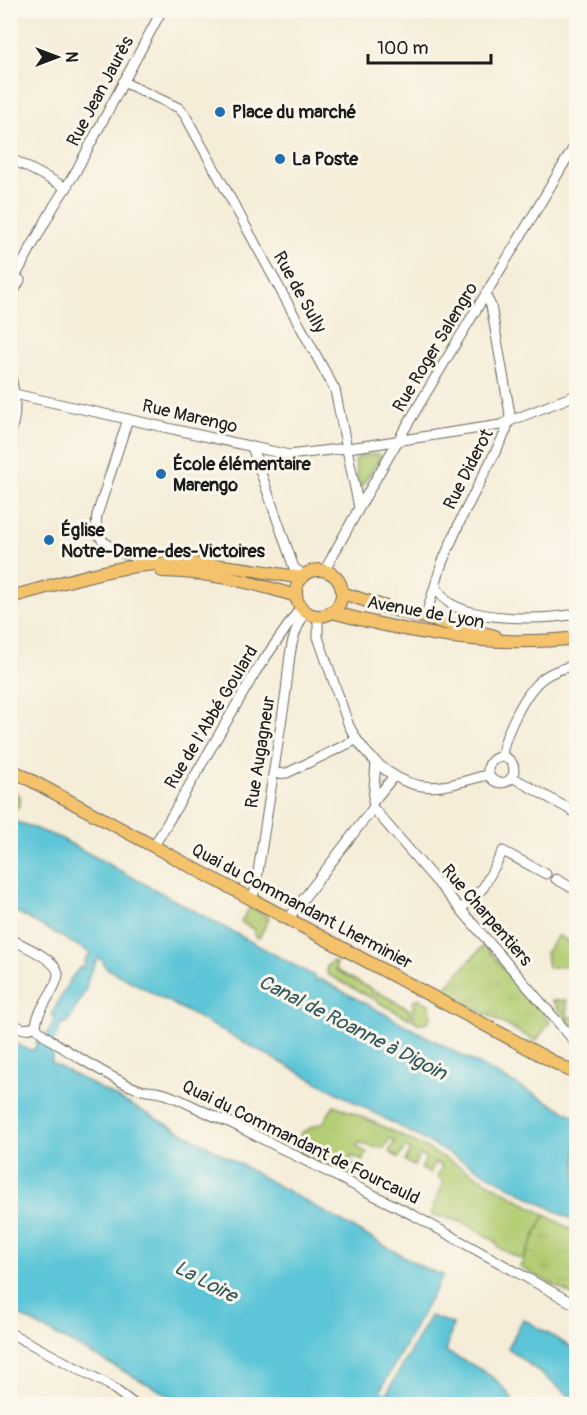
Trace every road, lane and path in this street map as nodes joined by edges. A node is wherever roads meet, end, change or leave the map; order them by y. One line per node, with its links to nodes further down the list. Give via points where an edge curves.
1 (162, 10): 2 (street, Rue Jean Jaurès)
2 (123, 82): 5 (street, Rue Jean Jaurès); 17 (street, Rue de Sully, via 179,108 185,115 334,390)
3 (576, 143): 7 (street, Rue Roger Salengro)
4 (10, 158): 5 (street)
5 (67, 188): 6 (street, Rue Jean Jaurès); 8 (street, Rue Jean Jaurès)
6 (10, 286)
7 (486, 296): 13 (street, Rue Diderot, via 510,406); 15 (street, Rue Roger Salengro)
8 (10, 299)
9 (10, 372): 10 (street)
10 (13, 394): 12 (street, Rue Marengo); 14 (street, via 15,416)
11 (576, 395): 13 (street, Rue Marengo)
12 (128, 419): 16 (street, Rue Marengo); 19 (street, via 97,516 97,530 103,543 111,548)
13 (508, 422): 15 (street, Rue Marengo); 23 (street, Rue Diderot, via 457,527)
14 (10, 435)
15 (398, 441): 17 (street, Rue Marengo); 18 (street, Rue Roger Salengro)
16 (252, 447): 17 (street, Rue Marengo, via 289,455); 21 (street, via 294,568)
17 (345, 448): 18 (street, Rue de Sully)
18 (359, 508): 20 (street, Rue Roger Salengro)
19 (158, 564): 21 (main road, via 223,565); 22 (main road)
20 (325, 570): 21 (main road); 25 (main road, via 337,579)
21 (302, 576): 28 (main road, via 297,584)
22 (83, 577): 24 (main road); 28 (main road, via 143,571 188,573 265,586)
23 (436, 587): 30 (street, via 451,604 485,614 544,618); 31 (street, Rue Diderot)
24 (46, 588): 26 (main road); 27 (main road)
25 (342, 593): 29 (main road); 31 (main road, Avenue de Lyon)
26 (10, 597)
27 (10, 603)
28 (305, 608): 29 (main road); 35 (street); 39 (street, Rue Augagneur, via 290,650); 45 (street, Rue de l'Abbé Goulard, via 256,671)
29 (332, 612): 33 (main road, Avenue de Lyon, via 451,637)
30 (576, 614)
31 (425, 618): 33 (main road, Avenue de Lyon)
32 (576, 638): 33 (main road, Avenue de Lyon)
33 (514, 642)
34 (576, 665): 36 (street, via 552,673 533,688 510,729)
35 (356, 740): 37 (street); 39 (street, via 287,773)
36 (502, 757): 40 (street, via 490,762); 42 (street, via 512,764)
37 (376, 762): 41 (street); 43 (street)
38 (10, 769): 45 (main road, Quai du Commandant Lherminier)
39 (273, 774): 49 (street, Rue Augagneur)
40 (488, 775): 41 (street, via 433,786 412,784); 42 (street, via 502,784)
41 (394, 776): 43 (street)
42 (512, 777): 44 (street)
43 (373, 805): 50 (street, Rue Charpentiers); 51 (street)
44 (576, 813)
45 (154, 846): 49 (main road, Quai du Commandant Lherminier)
46 (546, 874): 50 (street, via 503,851 483,888)
47 (556, 879): 48 (street)
48 (576, 890)
49 (251, 899): 51 (main road, Quai du Commandant Lherminier)
50 (461, 909): 55 (street, Rue Charpentiers)
51 (288, 919): 56 (main road, Quai du Commandant Lherminier)
52 (10, 939): 54 (street, via 57,968 56,982 37,1018)
53 (10, 1023): 54 (street, via 24,1029)
54 (36, 1028): 57 (street, Quai du Commandant de Fourcauld, via 76,1057 137,1089 165,1094 229,1122 415,1216)
55 (576, 1043)
56 (576, 1074)
57 (576, 1305)
58 (10, 1333): 59 (street, via 109,1385)
59 (134, 1404)

